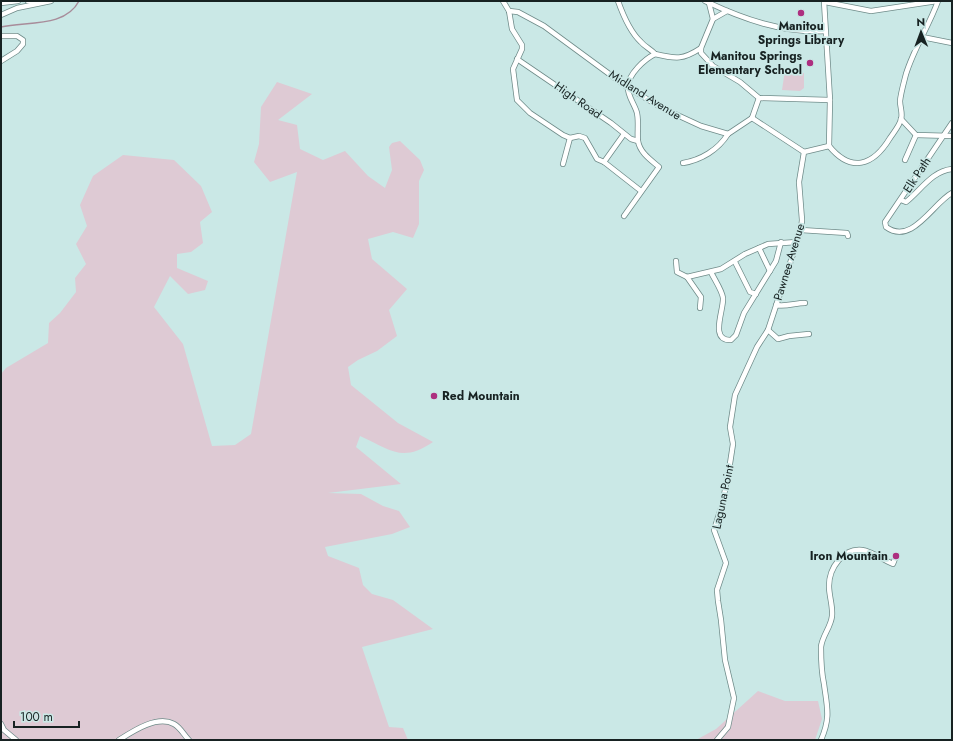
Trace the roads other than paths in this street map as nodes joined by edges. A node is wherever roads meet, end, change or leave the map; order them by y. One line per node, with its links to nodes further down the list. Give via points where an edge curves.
1 (18, 1): 9 (street)
2 (28, 1): 10 (street)
3 (50, 1): 10 (street)
4 (503, 1): 11 (street)
5 (618, 1): 20 (street, via 641,43)
6 (937, 1): 8 (street, via 871,11); 17 (street)
7 (707, 2): 12 (street); 14 (street)
8 (824, 2): 15 (street)
9 (1, 3)
10 (44, 3): 13 (street, via 17,8)
11 (509, 11): 21 (street, via 512,29 522,45); 23 (street, Midland Avenue, via 518,12 544,26)
12 (727, 11): 14 (street); 15 (street, via 776,27)
13 (1, 15)
14 (713, 19): 19 (street)
15 (825, 31): 25 (street)
16 (1, 36): 22 (street, via 17,36 23,44 18,51)
17 (922, 37): 18 (street); 27 (street, via 906,74 900,102)
18 (952, 43)
19 (701, 48): 20 (street, via 680,58); 24 (street, via 701,53 713,66 740,82)
20 (655, 54): 23 (street, via 647,58 631,77)
21 (517, 59): 29 (street, High Road); 34 (street, via 513,74 516,98 530,113)
22 (1, 61)
23 (628, 87): 30 (street, Midland Avenue, via 683,119); 35 (street, via 637,113)
24 (759, 98): 25 (street); 26 (street)
25 (830, 100): 36 (street)
26 (752, 118): 30 (street); 37 (street)
27 (902, 119): 31 (street); 36 (street, via 885,147 863,164 851,163 838,157)
28 (952, 123): 32 (street, Elk Path)
29 (624, 134): 35 (street, High Road); 39 (street)
30 (728, 134): 40 (street, via 710,153 692,162)
31 (916, 135): 32 (street); 38 (street)
32 (942, 136): 33 (street); 45 (street, Elk Path)
33 (952, 136)
34 (570, 138): 39 (street, via 585,138 597,159); 41 (street)
35 (638, 141): 43 (street, via 647,156 659,167)
36 (829, 146): 37 (street)
37 (804, 152): 47 (street, Pawnee Avenue, via 799,182 802,220)
38 (905, 160)
39 (604, 162): 43 (street)
40 (683, 163)
41 (563, 164)
42 (952, 169): 45 (street, via 938,172 906,202)
43 (641, 192): 46 (street)
44 (952, 193): 45 (street, Elk Path, via 913,228 902,232 892,231 886,227 885,222)
45 (901, 200)
46 (624, 216)
47 (800, 230): 48 (street, via 847,233); 50 (street, Pawnee Avenue)
48 (848, 236)
49 (781, 242): 50 (street); 51 (street); 55 (street)
50 (797, 242): 59 (street, Pawnee Avenue)
51 (759, 248): 53 (street); 55 (street)
52 (676, 261): 56 (street, via 677,272)
53 (735, 262): 54 (street); 57 (street, via 750,292)
54 (711, 272): 56 (street); 57 (street, via 723,297 719,332 726,340 731,340 736,335 744,313)
55 (770, 272): 57 (street)
56 (687, 277): 60 (street, via 701,297)
57 (756, 294)
58 (805, 303): 59 (street, via 783,307)
59 (776, 305): 61 (street, Pawnee Avenue)
60 (700, 308)
61 (768, 330): 62 (street, via 778,340); 63 (street, Pawnee Avenue)
62 (809, 334)
63 (757, 347): 69 (street, Laguna Point, via 735,395 730,427 733,444 729,470 714,530 726,563 718,590 718,601 725,660 734,698 728,727)
64 (896, 556): 70 (street, via 892,564 863,550 849,551 841,556 832,572 829,583 832,617 821,649 823,683 829,713)
65 (1, 724): 66 (street)
66 (16, 740)
67 (119, 740): 68 (street, via 146,726 168,722 175,725)
68 (189, 740)
69 (717, 740)
70 (821, 740)

